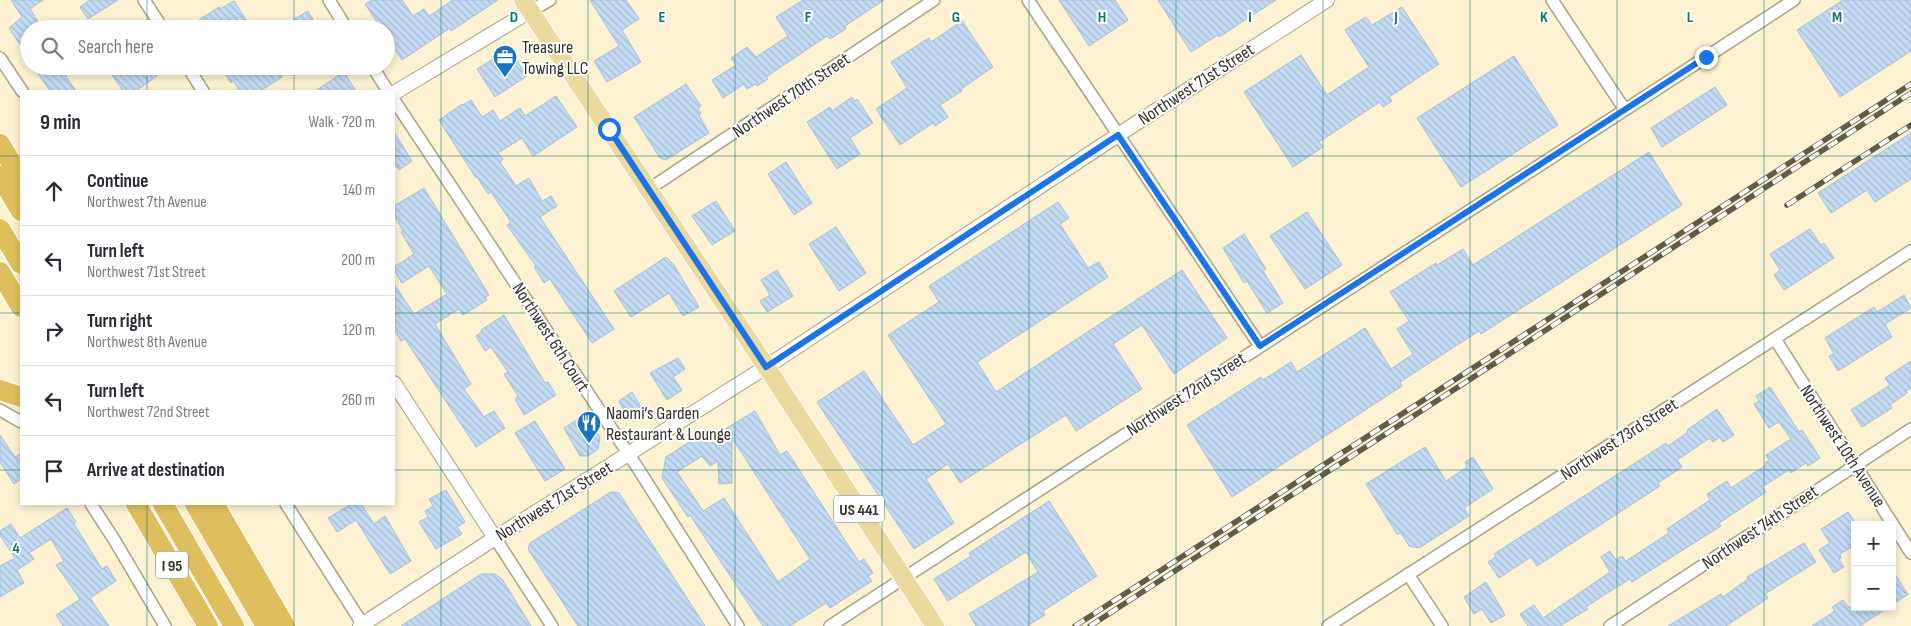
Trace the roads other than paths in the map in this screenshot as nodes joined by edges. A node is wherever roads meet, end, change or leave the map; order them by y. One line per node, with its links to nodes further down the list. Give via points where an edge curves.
1 (144, 0): 10 (street)
2 (329, 0): 11 (street)
3 (550, 0): 9 (street)
4 (934, 0): 25 (street, Northwest 70th Street)
5 (1028, 0): 21 (street)
6 (1327, 0): 21 (street, Northwest 71st Street)
7 (1552, 0): 20 (street)
8 (1794, 0): 20 (street, Northwest 72nd Street)
9 (527, 5): 18 (street); 25 (main road, US 441)
10 (157, 20)
11 (341, 20)
12 (0, 58): 15 (street)
13 (193, 75): 16 (street)
14 (378, 75): 17 (street)
15 (21, 90)
16 (202, 90)
17 (387, 90)
18 (395, 92)
19 (395, 102): 41 (street, Northwest 6th Court)
20 (1625, 110): 33 (street, Northwest 72nd Street)
21 (1118, 135): 33 (street); 34 (street, Northwest 71st Street)
22 (0, 144): 24 (highway)
23 (0, 176): 26 (highway)
24 (20, 177)
25 (649, 189): 34 (main road, US 441)
26 (20, 209)
27 (0, 229): 29 (highway)
28 (1911, 251): 32 (street, Northwest 73rd Street)
29 (20, 262)
30 (0, 272): 31 (highway)
31 (20, 306)
32 (1775, 340): 42 (street, Northwest 10th Avenue); 55 (street, Northwest 73rd Street)
33 (1260, 346): 56 (street, Northwest 72nd Street)
34 (766, 367): 41 (street, Northwest 71st Street); 56 (main road, US 441)
35 (395, 385): 52 (street)
36 (0, 390): 37 (highway)
37 (20, 397)
38 (0, 410): 39 (street)
39 (20, 421)
40 (1911, 429): 42 (street, Northwest 74th Street)
41 (628, 454): 52 (street, Northwest 71st Street); 63 (street, Northwest 6th Court)
42 (1854, 464): 54 (street, Northwest 10th Avenue); 68 (street, Northwest 74th Street)
43 (92, 505): 59 (street)
44 (130, 505): 51 (highway)
45 (137, 505): 51 (highway, I 95)
46 (164, 505): 61 (highway)
47 (196, 505): 57 (highway)
48 (215, 505): 53 (highway)
49 (220, 505): 53 (highway)
50 (287, 505): 58 (street)
51 (154, 534): 60 (highway, I 95)
52 (495, 538): 58 (street, Northwest 71st Street); 62 (street)
53 (238, 544): 57 (highway)
54 (1911, 553)
55 (1408, 574): 66 (street, Northwest 73rd Street); 67 (street)
56 (904, 578): 64 (street, Northwest 72nd Street); 65 (main road, US 441)
57 (274, 623)
58 (362, 625)
59 (165, 626)
60 (208, 626)
61 (234, 626)
62 (552, 626)
63 (738, 626)
64 (830, 626)
65 (935, 626)
66 (1328, 626)
67 (1442, 626)
68 (1610, 626)

